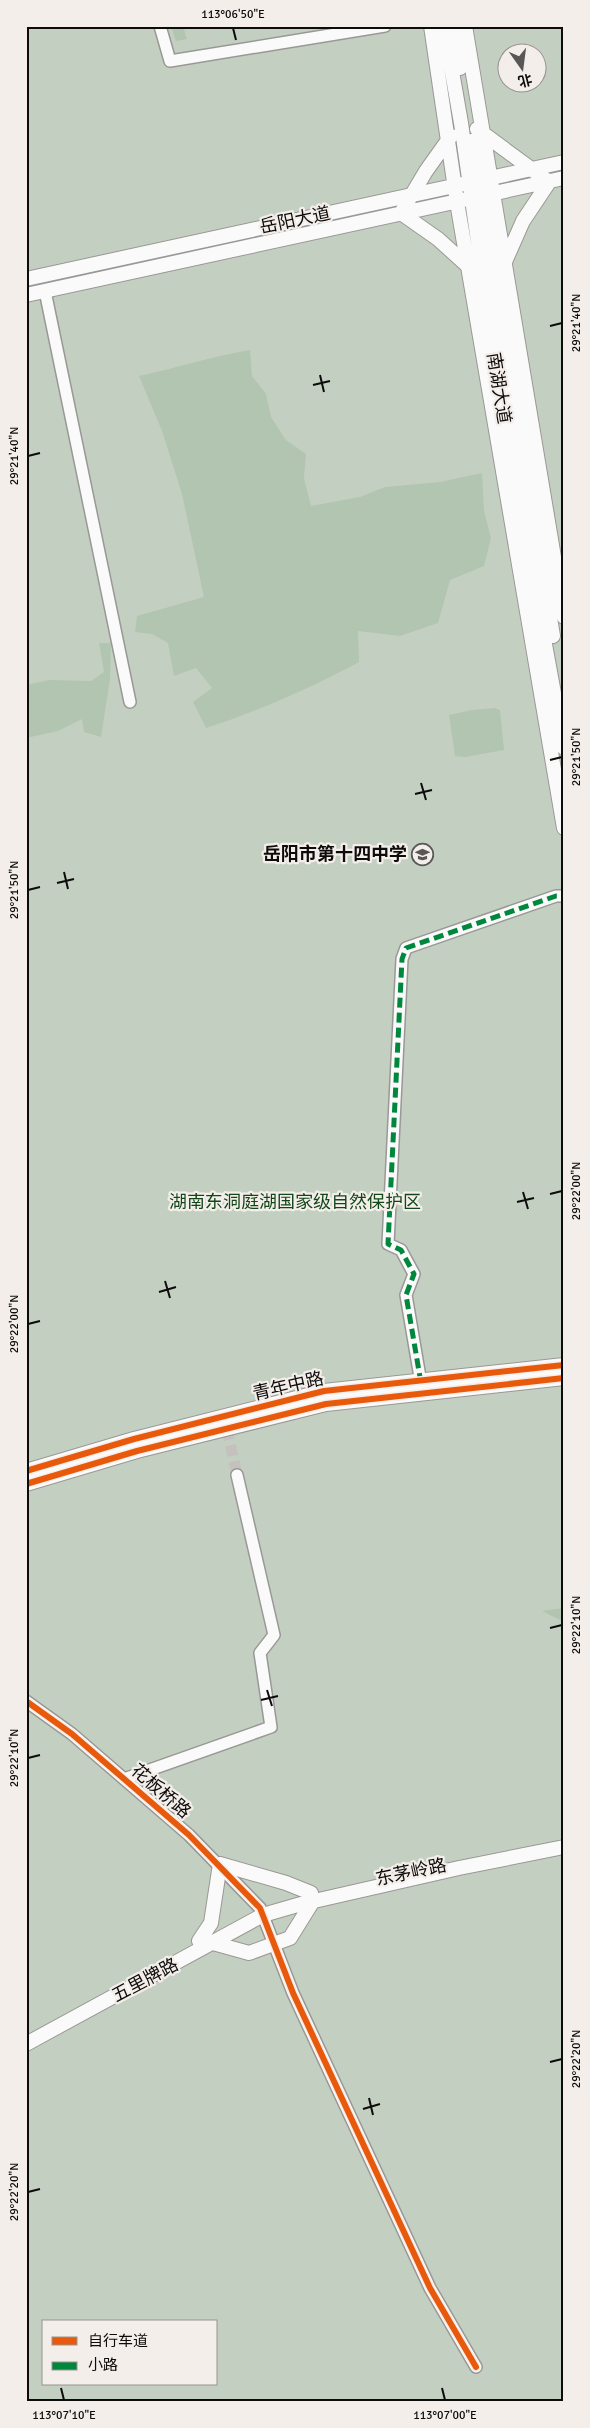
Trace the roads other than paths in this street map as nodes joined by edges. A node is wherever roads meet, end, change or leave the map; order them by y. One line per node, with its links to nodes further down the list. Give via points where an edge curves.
1 (160, 26): 2 (street, via 170,61)
2 (386, 26)
3 (431, 26): 9 (main road)
4 (444, 26): 7 (main road, 南湖大道)
5 (454, 26): 7 (main road, 南湖大道)
6 (465, 26): 8 (main road)
7 (464, 122): 8 (main road); 9 (main road); 13 (main road, 南湖大道)
8 (481, 132): 11 (main road); 13 (main road)
9 (449, 139): 15 (main road); 16 (main road)
10 (564, 162): 11 (main road, 岳阳大道)
11 (532, 169): 13 (main road, 岳阳大道); 14 (main road)
12 (564, 178): 14 (main road, 岳阳大道)
13 (479, 181): 15 (main road, 岳阳大道); 17 (main road, 南湖大道)
14 (549, 182): 17 (main road, 岳阳大道); 21 (main road, via 523,221)
15 (454, 186): 16 (main road, 岳阳大道); 18 (main road)
16 (412, 194): 19 (main road); 22 (main road, 岳阳大道)
17 (482, 197): 18 (main road, 岳阳大道); 21 (main road); 23 (main road, 南湖大道)
18 (457, 202): 19 (main road, 岳阳大道); 20 (main road)
19 (401, 213): 20 (main road); 24 (main road, 岳阳大道)
20 (468, 265): 23 (main road); 31 (main road)
21 (504, 265): 23 (main road); 26 (main road)
22 (26, 279)
23 (490, 283): 28 (main road, 南湖大道); 30 (main road, 南湖大道, via 503,416)
24 (45, 291): 25 (main road, 岳阳大道); 29 (street)
25 (26, 295)
26 (562, 596): 27 (main road)
27 (564, 618)
28 (564, 700)
29 (130, 702)
30 (564, 748)
31 (564, 828)
32 (564, 896): 35 (street, via 556,896 406,948 402,959 388,1244 401,1250 414,1274 406,1295)
33 (564, 1365): 35 (main road, 青年中路)
34 (564, 1378): 35 (main road, 青年中路)
35 (422, 1387): 36 (main road, 青年中路, via 324,1391 134,1439); 38 (main road, 青年中路, via 326,1404 137,1451)
36 (26, 1471)
37 (237, 1475): 40 (street, via 274,1635 260,1653 271,1728)
38 (26, 1484)
39 (26, 1701): 40 (street, 花板桥路, via 72,1734)
40 (124, 1779): 43 (street, 花板桥路)
41 (564, 1841): 44 (main road, 东茅岭路)
42 (564, 1847): 44 (main road, 东茅岭路)
43 (220, 1864): 44 (main road, via 286,1883); 45 (street, 花板桥路); 46 (main road)
44 (312, 1897): 45 (main road, 东茅岭路); 47 (main road, via 290,1938)
45 (262, 1912): 46 (main road, 五里牌路); 47 (street)
46 (206, 1942): 47 (main road, via 249,1953); 48 (main road, 五里牌路); 49 (main road, 五里牌路)
47 (274, 1944): 50 (street, via 293,1992 430,2288)
48 (26, 2035)
49 (26, 2044)
50 (476, 2367)

